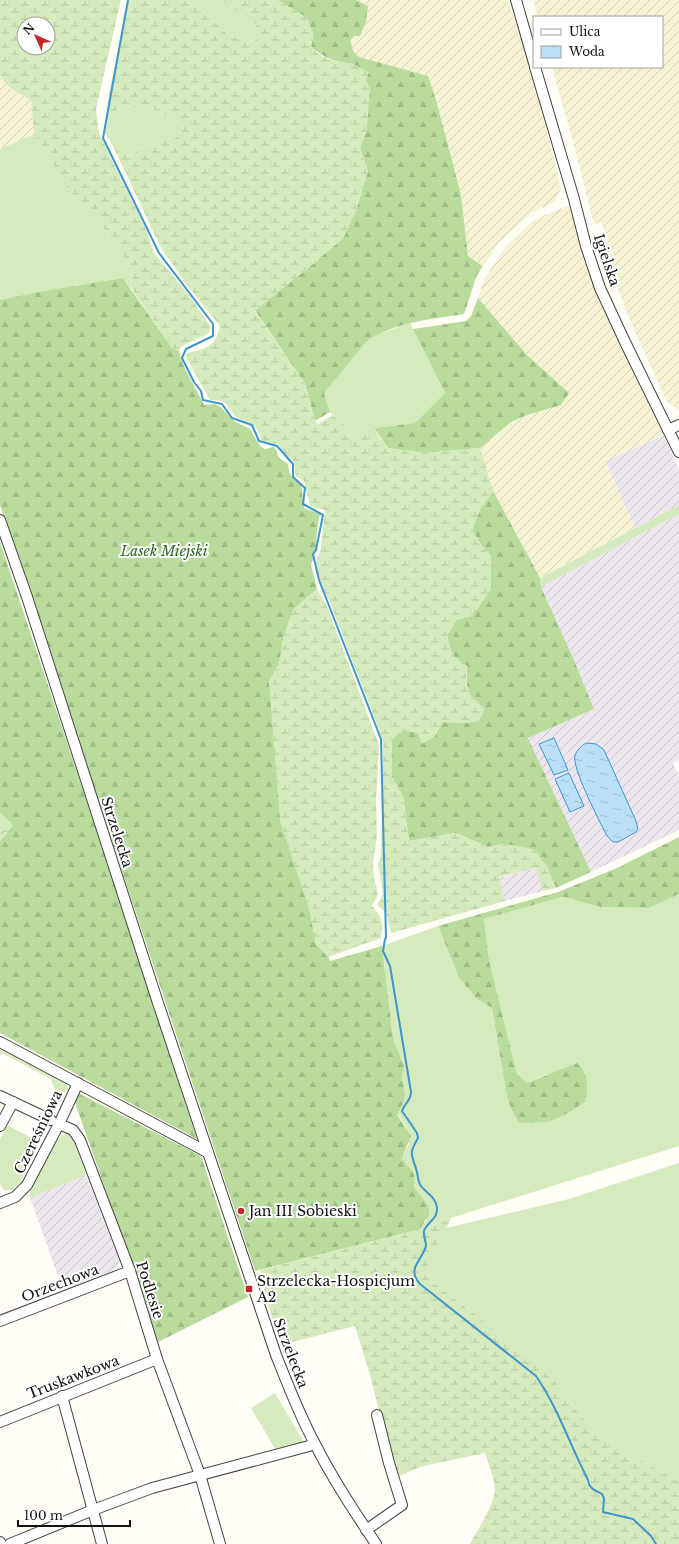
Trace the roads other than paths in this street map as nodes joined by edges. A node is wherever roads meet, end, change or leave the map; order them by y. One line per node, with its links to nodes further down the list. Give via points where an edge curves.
1 (516, 0): 2 (street)
2 (533, 60)
3 (535, 68): 5 (street, Igielska, via 600,288)
4 (679, 425): 5 (street)
5 (668, 430): 6 (street, Igielska)
6 (679, 452)
7 (0, 520): 14 (street, Strzelecka)
8 (0, 1042): 9 (street)
9 (78, 1083): 12 (street, Czereśniowa); 14 (street)
10 (0, 1096): 11 (street, Podlesie)
11 (13, 1102): 12 (street, Podlesie); 13 (street)
12 (55, 1122): 15 (street, Czereśniowa, via 27,1185 15,1197); 16 (street, Podlesie, via 73,1130 80,1140)
13 (0, 1126)
14 (207, 1152): 22 (street, Strzelecka, via 276,1356)
15 (0, 1203)
16 (130, 1271): 17 (street, Orzechowa); 18 (street, Podlesie)
17 (0, 1322)
18 (157, 1359): 19 (street, Truskawkowa); 23 (street, Podlesie)
19 (62, 1396): 21 (street, Truskawkowa); 24 (street)
20 (377, 1415): 25 (street, via 402,1505)
21 (0, 1422)
22 (314, 1443): 23 (street); 25 (street, Strzelecka)
23 (200, 1475): 24 (street, via 152,1488); 28 (street, Podlesie)
24 (93, 1510): 26 (street); 27 (street)
25 (366, 1530): 29 (street, Strzelecka)
26 (10, 1544)
27 (102, 1544)
28 (220, 1544)
29 (376, 1544)

